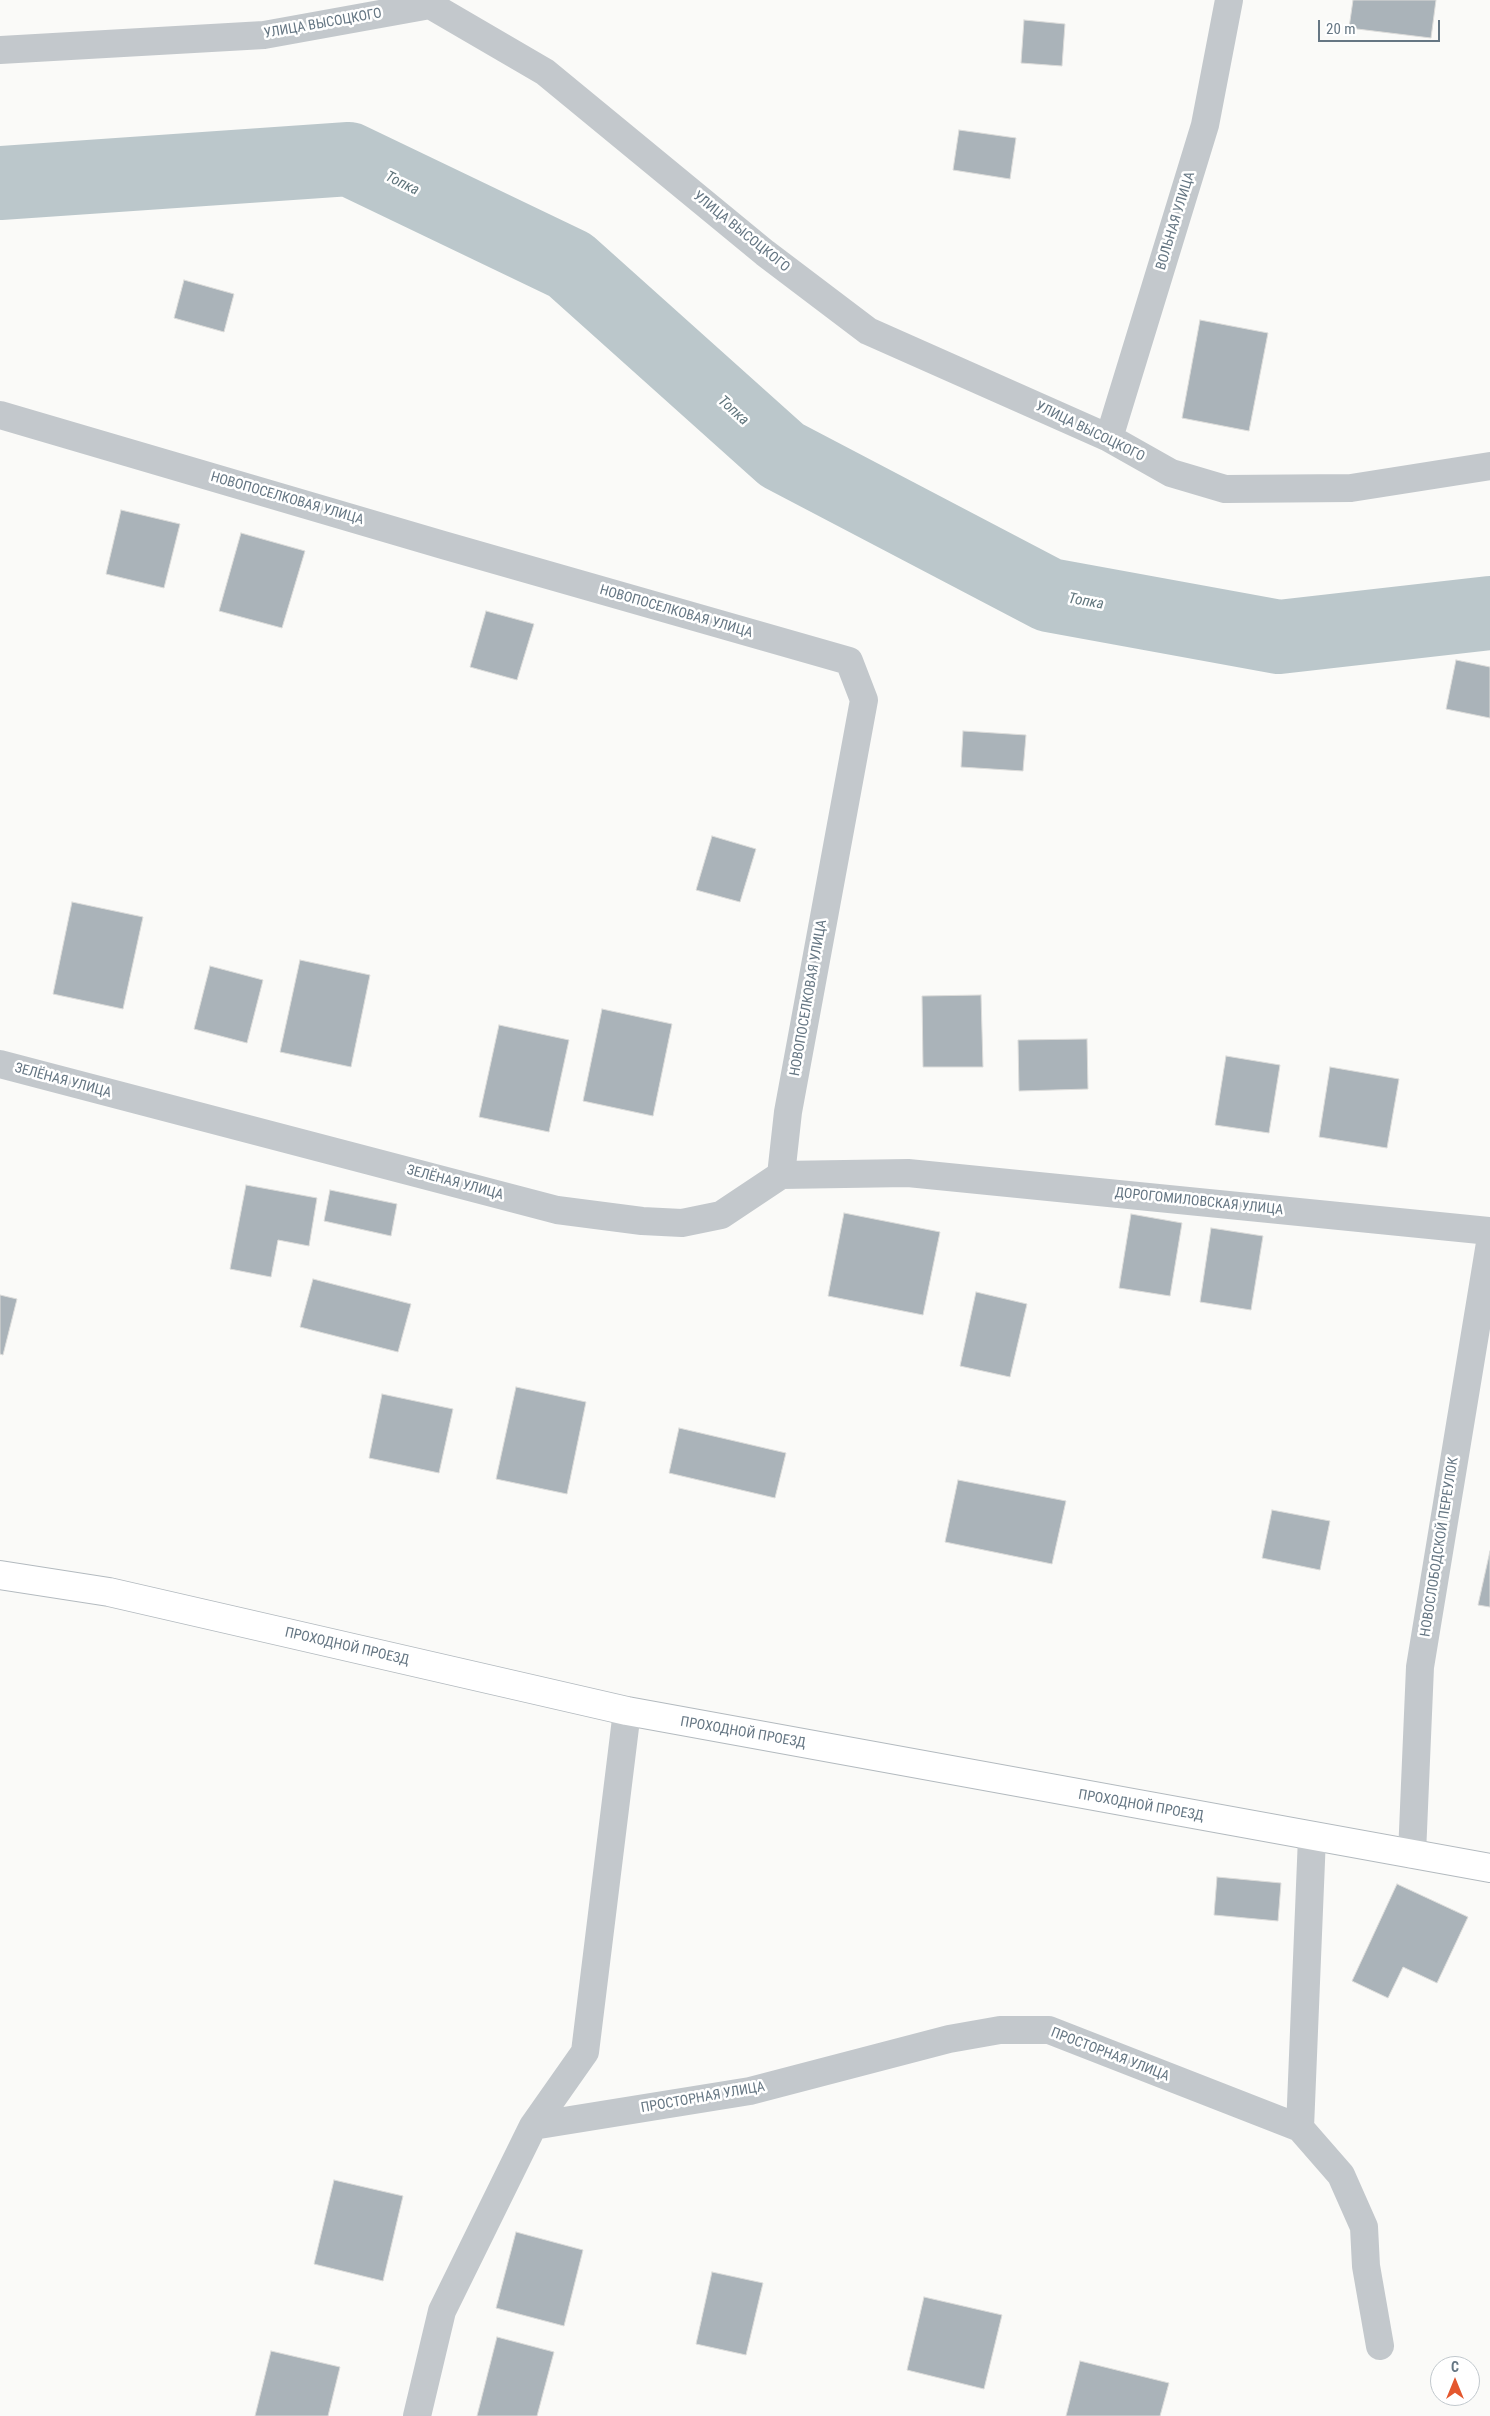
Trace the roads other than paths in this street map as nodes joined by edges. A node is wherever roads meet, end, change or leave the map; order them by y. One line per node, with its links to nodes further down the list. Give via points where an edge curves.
1 (1229, 0): 4 (street, ВОЛЬНАЯ УЛИЦА, via 1206,125)
2 (0, 50): 4 (street, УЛИЦА ВЫСОЦКОГО, via 264,36 430,6 545,72 765,253 868,331)
3 (0, 415): 7 (street, НОВОПОСЕЛКОВАЯ УЛИЦА, via 849,661 864,700 788,1112)
4 (1109, 438): 5 (street, УЛИЦА ВЫСОЦКОГО, via 1171,473 1225,489 1351,488)
5 (1490, 466)
6 (0, 1064): 7 (street, ЗЕЛЁНАЯ УЛИЦА, via 557,1210 682,1223 721,1214)
7 (781, 1175): 8 (street, ДОРОГОМИЛОВСКАЯ УЛИЦА, via 908,1173)
8 (1490, 1231)
9 (1490, 1243): 13 (street, НОВОСЛОБОДСКОЙ ПЕРЕУЛОК, via 1420,1667)
10 (0, 1576): 11 (street, ПРОХОДНОЙ ПРОЕЗД, via 109,1592)
11 (627, 1711): 12 (street, ПРОХОДНОЙ ПРОЕЗД); 15 (street, via 585,2052)
12 (1312, 1837): 13 (street, ПРОХОДНОЙ ПРОЕЗД); 16 (street)
13 (1412, 1854): 14 (street, ПРОХОДНОЙ ПРОЕЗД)
14 (1490, 1868)
15 (533, 2126): 16 (street, ПРОСТОРНАЯ УЛИЦА, via 750,2091 949,2039 1000,2030 1049,2030); 18 (street, via 442,2310)
16 (1300, 2128): 17 (street, ПРОСТОРНАЯ УЛИЦА, via 1341,2175 1364,2227 1366,2266)
17 (1380, 2346)
18 (417, 2416)

